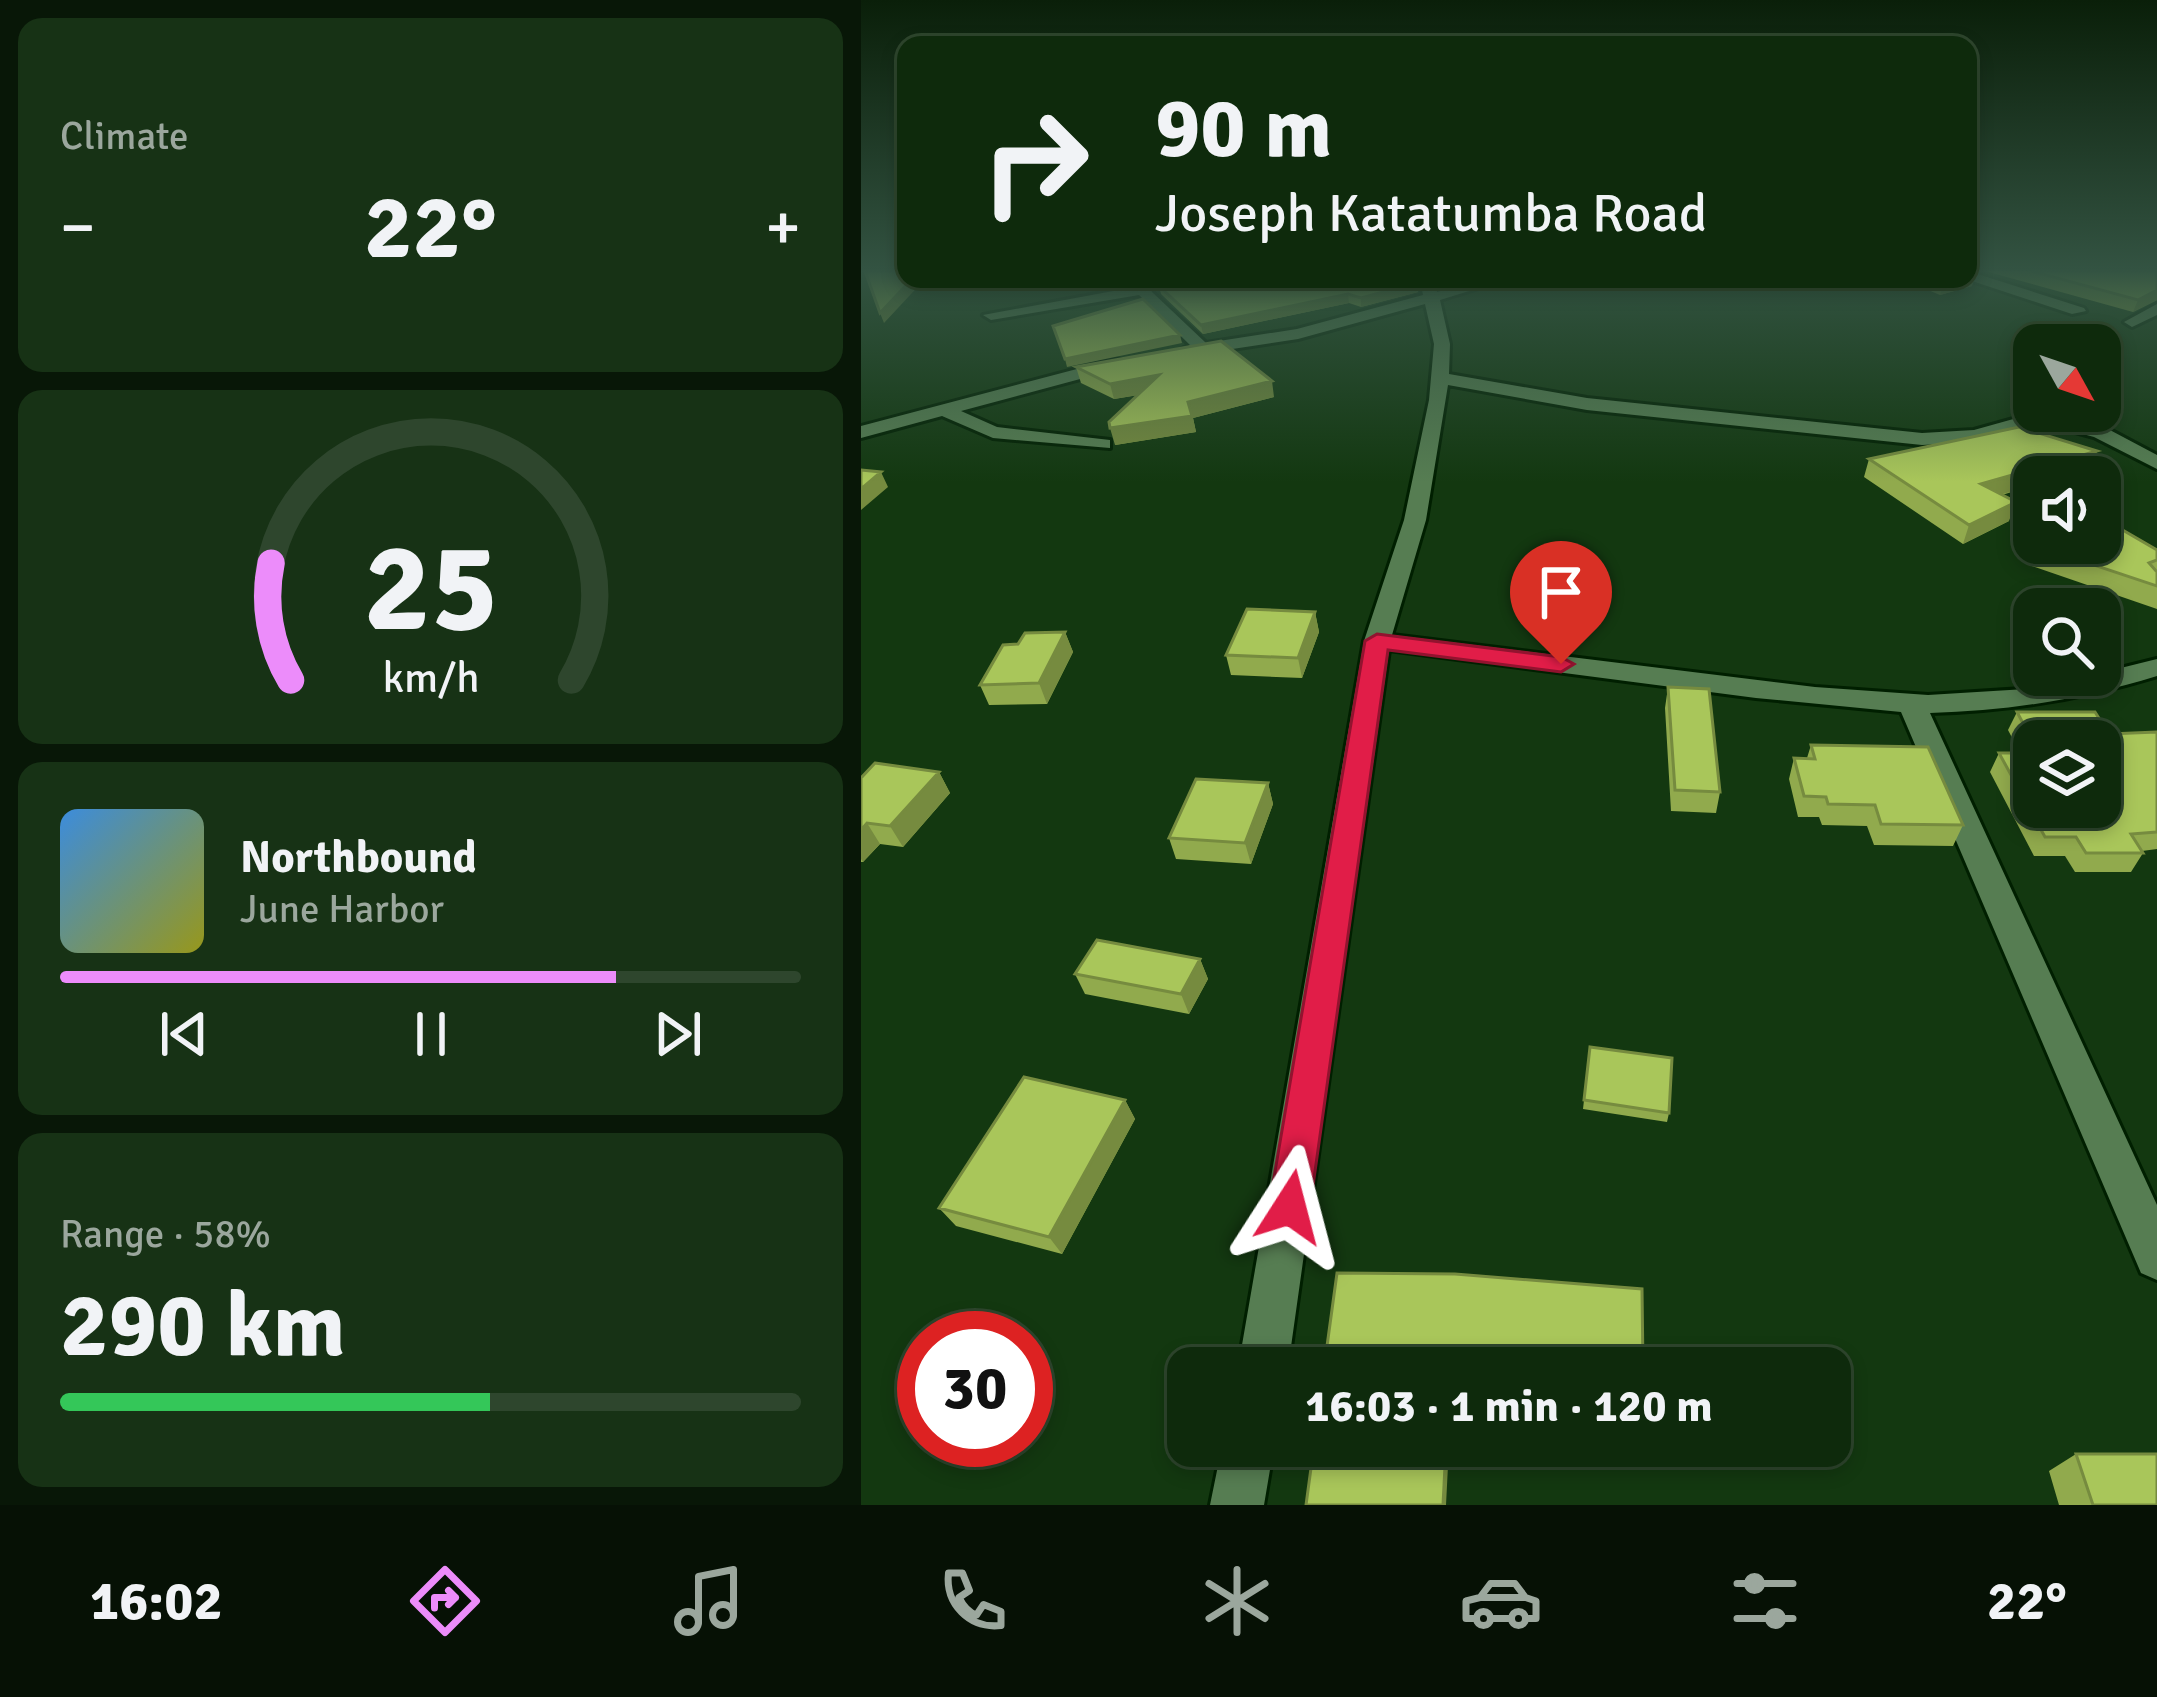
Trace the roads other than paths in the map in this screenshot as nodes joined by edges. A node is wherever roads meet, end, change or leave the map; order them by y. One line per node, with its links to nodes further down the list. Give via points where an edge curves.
1 (1196, 341): 4 (street)
2 (1248, 341): 4 (street)
3 (1441, 341): 7 (street)
4 (1202, 348): 5 (street)
5 (1161, 356)
6 (1141, 359): 8 (street)
7 (1440, 379): 11 (street, via 1587,404 1922,440 2061,419); 12 (street, via 1415,520)
8 (941, 410): 9 (street); 10 (street, via 993,432)
9 (861, 432)
10 (1103, 444)
11 (2157, 463)
12 (1377, 641): 14 (street); 16 (street)
13 (2157, 667): 14 (street, via 2004,704)
14 (1913, 706): 15 (street)
15 (2157, 1257)
16 (1265, 1347)
17 (1244, 1467): 18 (street)
18 (1237, 1505)

